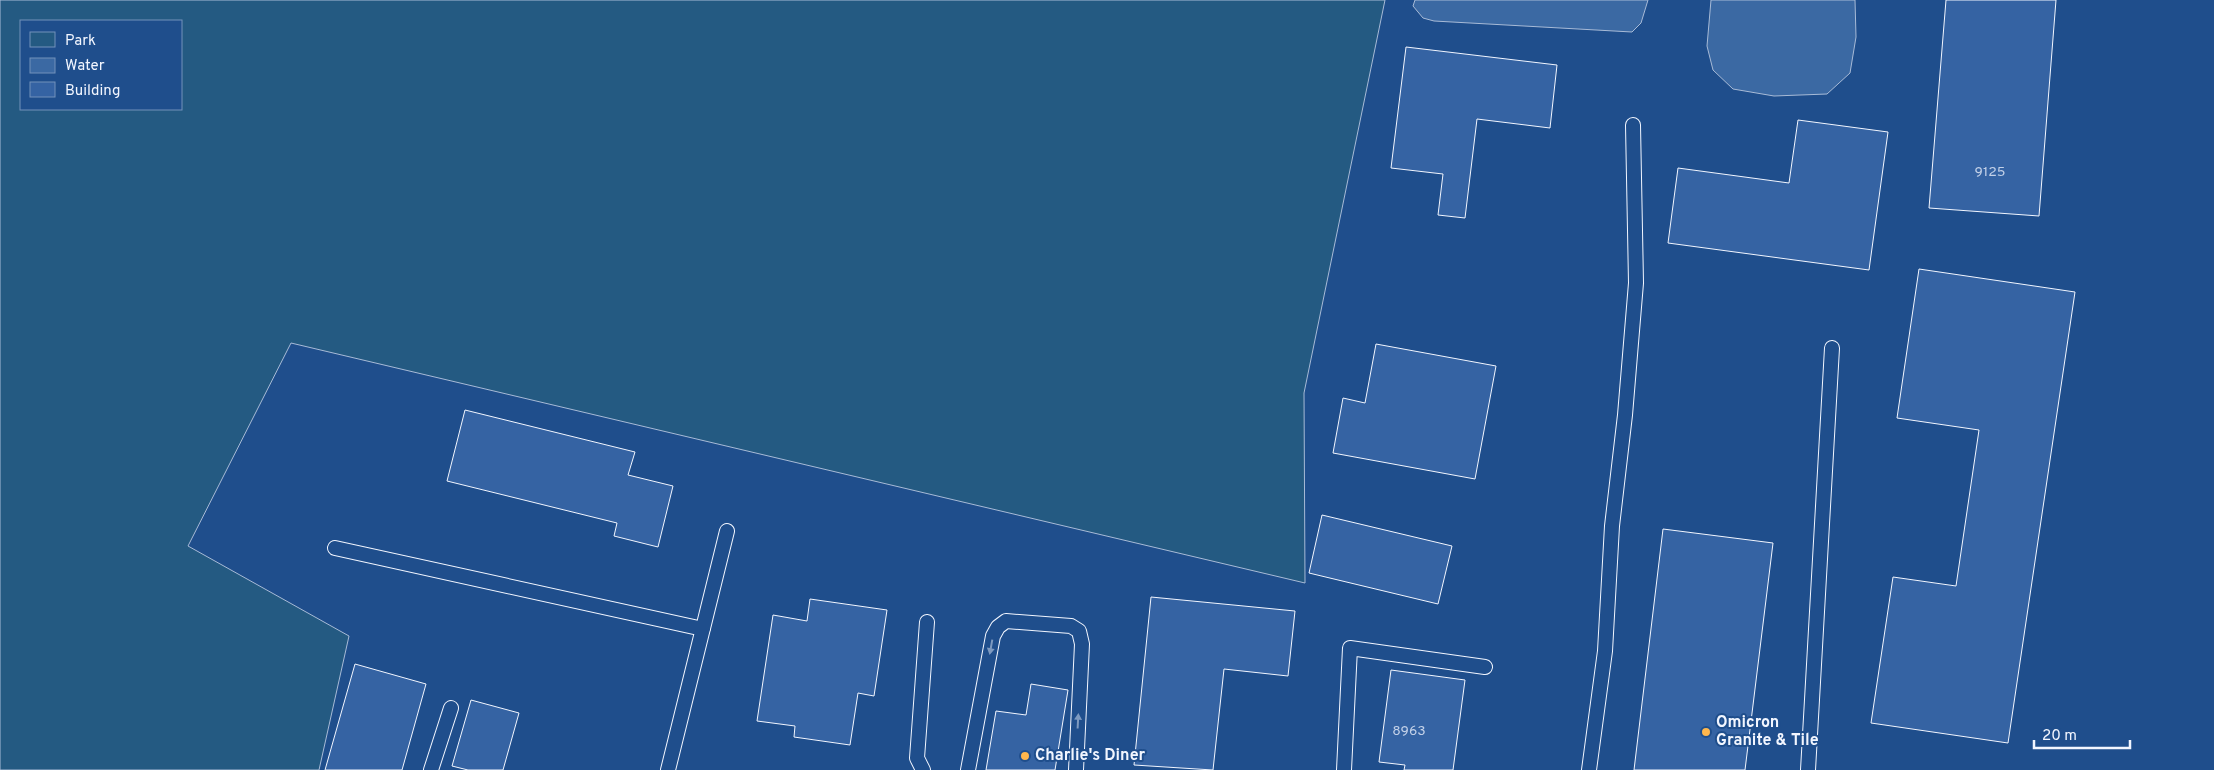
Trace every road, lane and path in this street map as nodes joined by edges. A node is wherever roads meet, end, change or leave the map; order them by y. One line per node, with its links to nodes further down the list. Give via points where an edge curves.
1 (1633, 125): 15 (lane, via 1636,282 1612,526 1605,651)
2 (1832, 348): 16 (lane)
3 (727, 531): 6 (lane)
4 (335, 548): 6 (lane)
5 (927, 622): 11 (lane, via 917,758)
6 (703, 629): 10 (lane)
7 (1485, 667): 14 (lane, via 1350,648)
8 (451, 708): 9 (lane)
9 (431, 770)
10 (668, 770)
11 (923, 770)
12 (968, 770): 13 (lane, one-way to 12, via 1082,644 1079,631 1071,626 1006,621 993,636)
13 (1076, 770)
14 (1344, 770)
15 (1589, 770)
16 (1808, 770)

